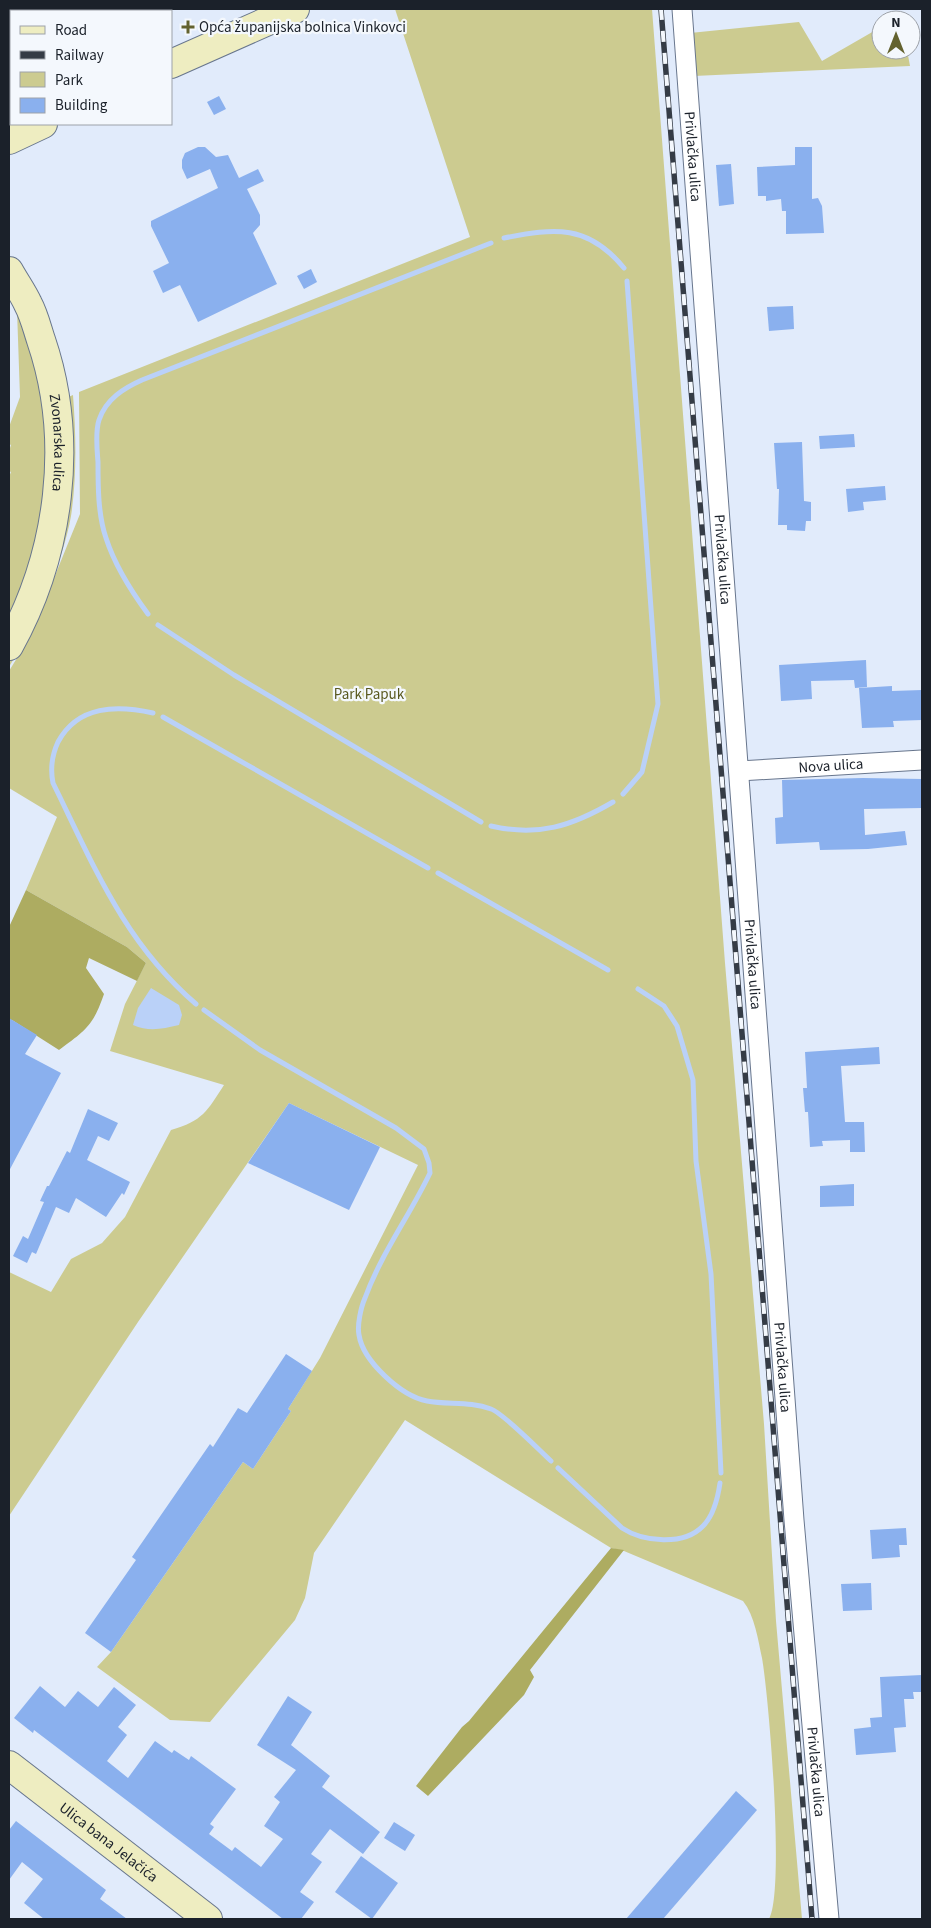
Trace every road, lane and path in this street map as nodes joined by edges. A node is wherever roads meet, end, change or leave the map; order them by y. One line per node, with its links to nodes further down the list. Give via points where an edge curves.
1 (295, 9): 3 (main road)
2 (682, 9): 9 (street, Privlačka ulica)
3 (172, 64)
4 (41, 125): 5 (main road)
5 (9, 140)
6 (9, 271): 7 (main road, Zvonarska ulica, via 29,305 46,354 56,394 61,439 52,529 22,622)
7 (9, 646)
8 (922, 760): 9 (street, Nova ulica)
9 (739, 771): 12 (street, Privlačka ulica, via 794,1520)
10 (9, 1765): 11 (main road, Ulica bana Jelačića)
11 (208, 1919)
12 (829, 1919)

